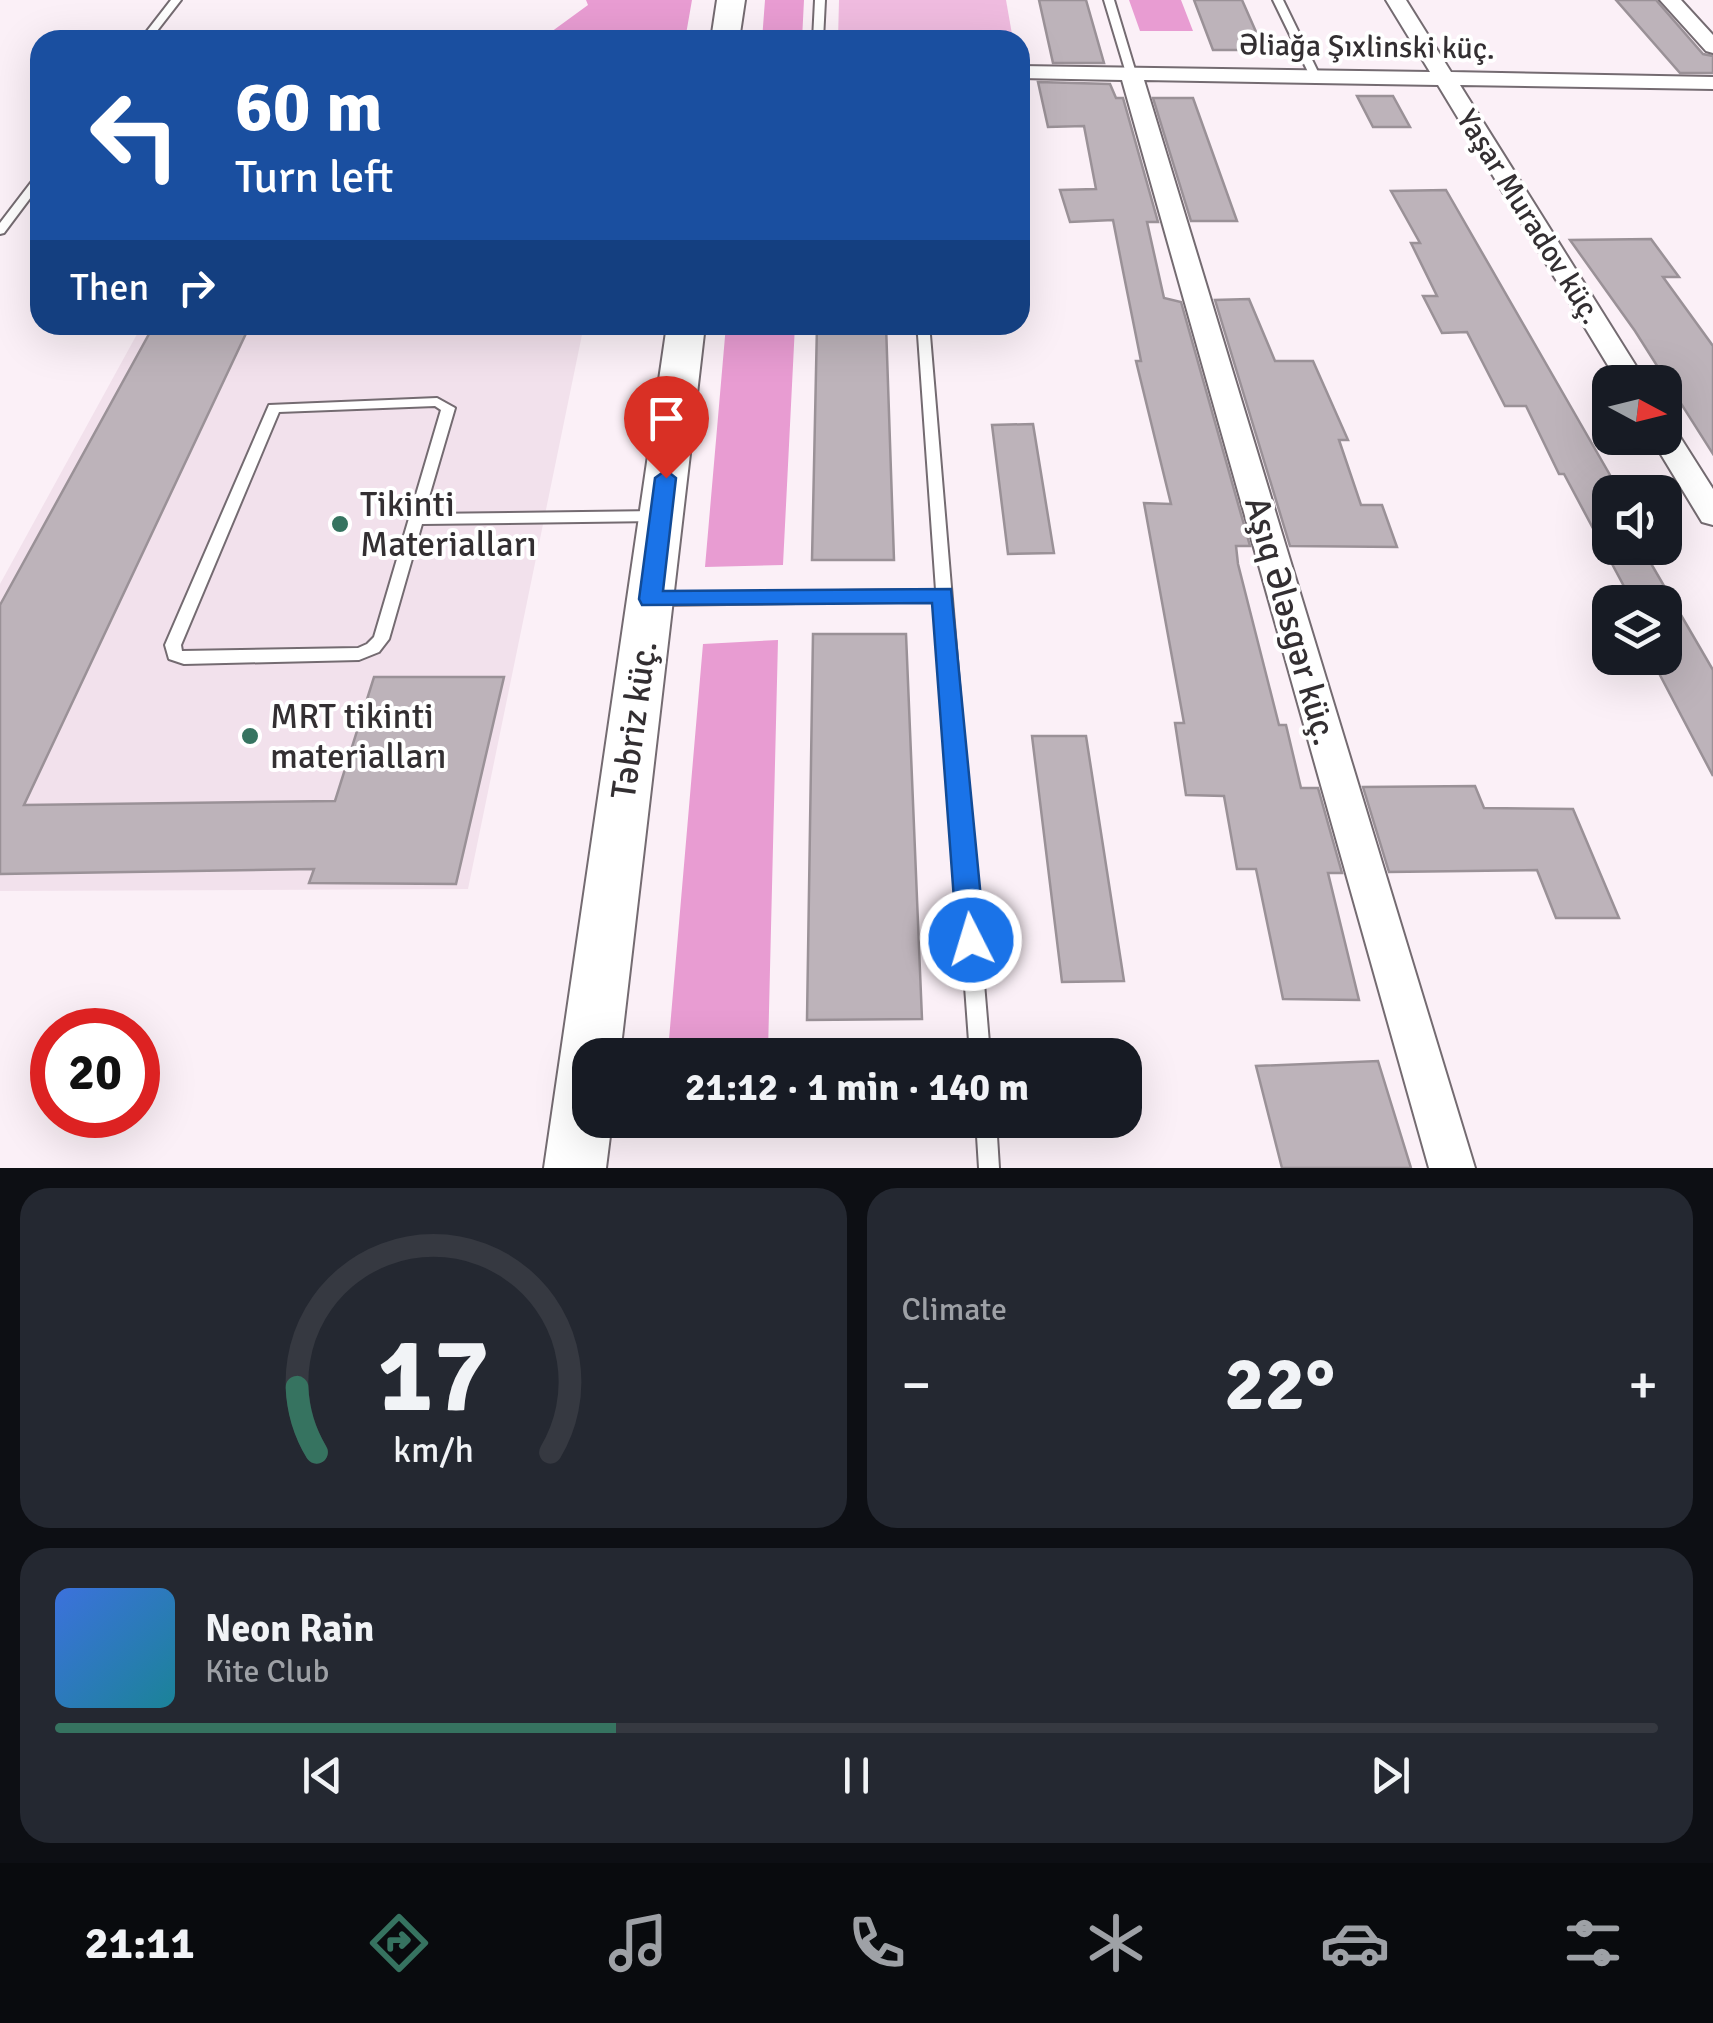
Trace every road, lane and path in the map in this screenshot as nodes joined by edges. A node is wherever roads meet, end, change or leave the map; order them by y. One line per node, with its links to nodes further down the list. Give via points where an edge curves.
1 (176, 0): 8 (lane)
2 (731, 0): 9 (main road)
3 (820, 0): 10 (lane)
4 (1109, 0): 13 (lane)
5 (1278, 0): 14 (lane)
6 (1396, 0): 15 (street, Yaşar Muradov küç.)
7 (1670, 0): 11 (street)
8 (153, 30)
9 (726, 30)
10 (818, 30)
11 (1713, 47)
12 (1030, 72): 13 (street, Əliağa Şıxlinski küç.)
13 (1131, 73): 14 (street, Əliağa Şıxlinski küç.); 32 (street, Aşıq Ələsgər küç.)
14 (1315, 76): 15 (street, Əliağa Şıxlinski küç.)
15 (1443, 78): 16 (street, Əliağa Şıxlinski küç.); 21 (street, Yaşar Muradov küç.)
16 (1713, 82)
17 (30, 191): 18 (lane)
18 (0, 231)
19 (685, 335): 24 (main road, Təbriz küç.)
20 (924, 335): 26 (lane)
21 (1621, 365)
22 (1677, 455): 23 (street)
23 (1713, 514)
24 (661, 516): 25 (lane); 27 (main road, Təbriz küç.)
25 (415, 519): 25 (lane, via 373,648 359,654 174,654 274,408 445,403)
26 (943, 594): 27 (lane); 29 (lane)
27 (650, 599): 28 (main road, Təbriz küç.)
28 (592, 1038)
29 (979, 1038)
30 (987, 1138): 31 (lane)
31 (989, 1168)
32 (1452, 1168)

